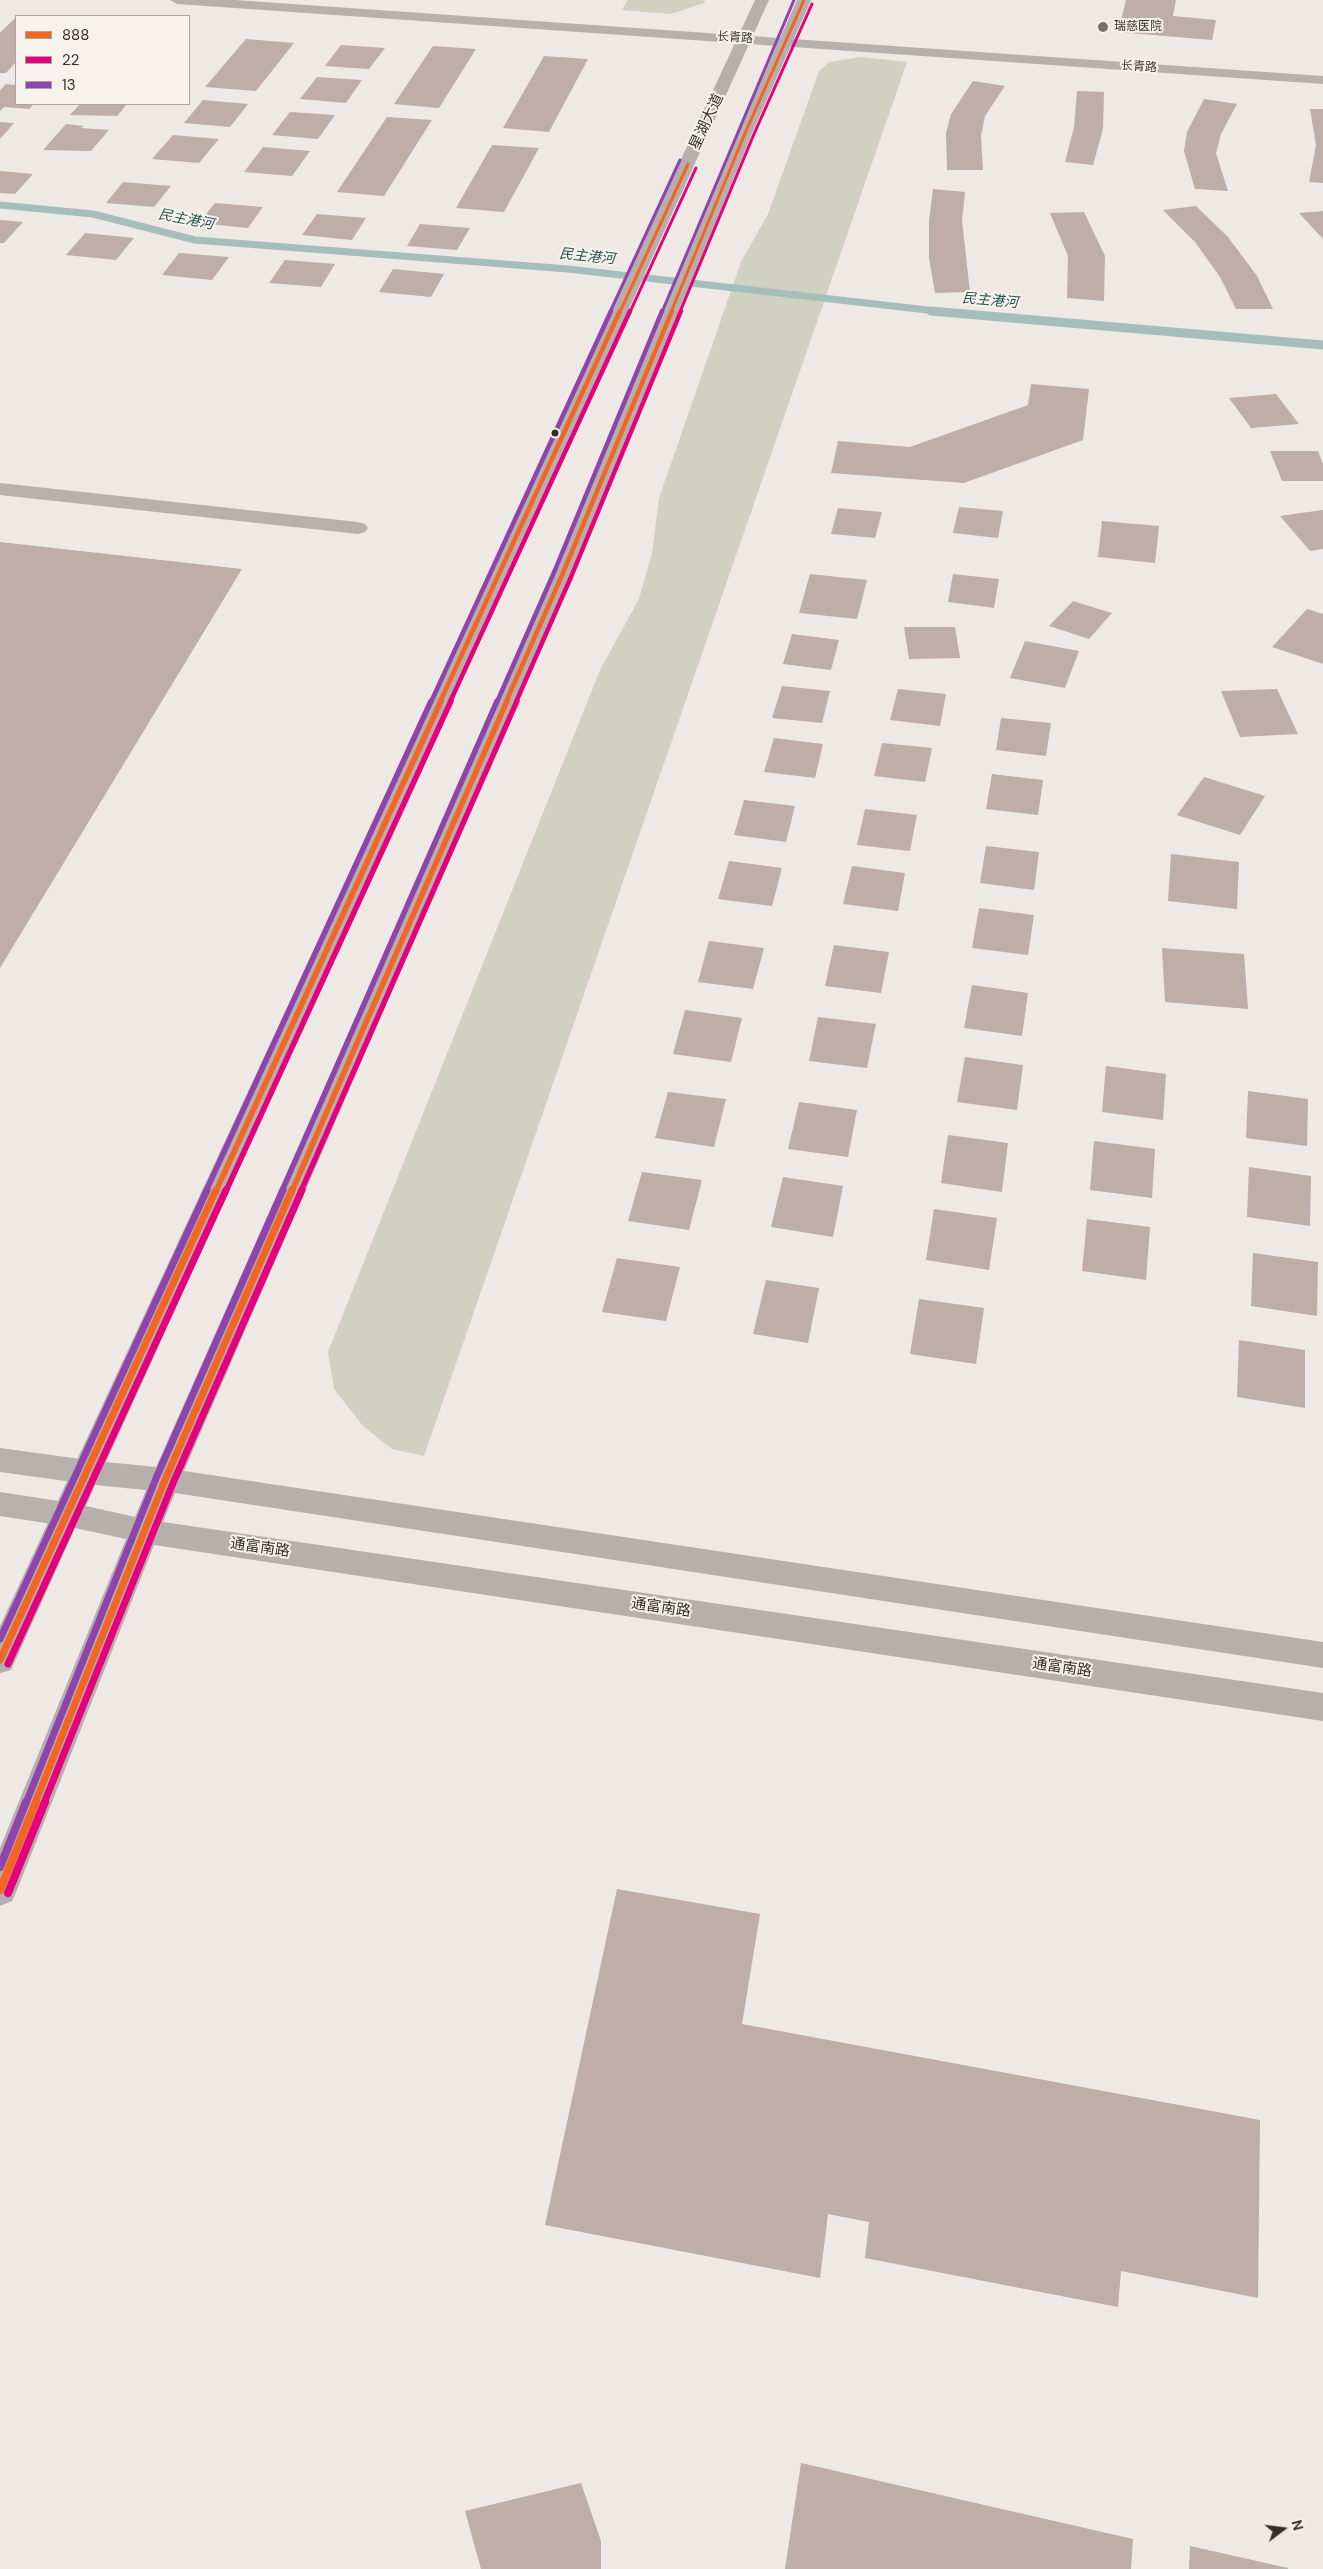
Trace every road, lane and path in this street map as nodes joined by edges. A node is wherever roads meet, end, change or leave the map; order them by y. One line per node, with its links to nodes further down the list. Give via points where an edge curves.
1 (177, 0): 4 (street, 长青路)
2 (762, 0): 4 (main road, 星湖大道)
3 (804, 0): 5 (main road)
4 (746, 38): 5 (street, 长青路); 10 (main road, 星湖大道)
5 (786, 41): 6 (street, 长青路); 11 (main road, via 563,573)
6 (1323, 80)
7 (0, 489): 8 (street)
8 (358, 528)
9 (0, 1460): 10 (street)
10 (88, 1472): 11 (main road); 13 (main road, 星湖大道)
11 (165, 1480): 14 (main road); 15 (main road)
12 (0, 1504): 13 (street, 通富南路)
13 (65, 1514): 14 (main road, 通富南路); 16 (main road, 星湖大道)
14 (144, 1531): 17 (main road, 通富南路); 18 (main road)
15 (1323, 1655)
16 (0, 1660)
17 (1323, 1707)
18 (0, 1890)

